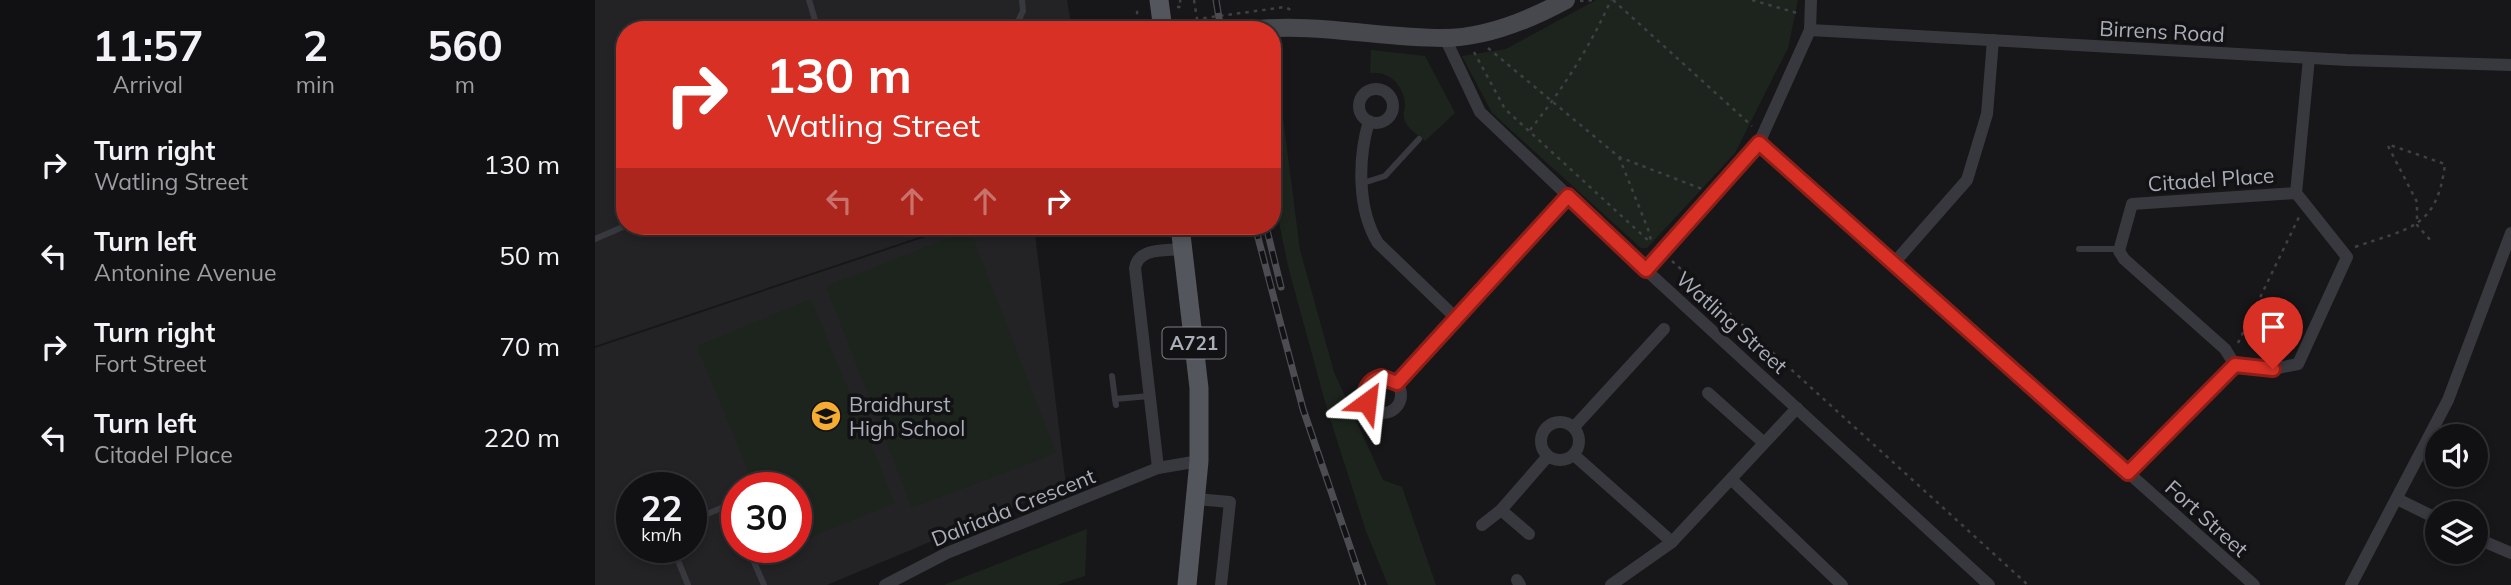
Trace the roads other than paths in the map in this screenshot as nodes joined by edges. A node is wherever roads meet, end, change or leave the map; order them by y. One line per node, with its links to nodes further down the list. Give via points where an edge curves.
1 (809, 0): 6 (lane)
2 (1022, 0): 7 (lane)
3 (1159, 0): 8 (main road)
4 (1811, 0): 9 (street)
5 (1563, 1): 11 (street, via 1524,21)
6 (815, 21)
7 (1018, 21)
8 (1162, 21)
9 (1811, 23): 12 (street, Birrens Road); 17 (street)
10 (1281, 26): 11 (street)
11 (1445, 38): 20 (street, Watling Street, via 1480,113)
12 (1993, 40): 13 (street, Birrens Road); 28 (street, via 1987,114 1967,180)
13 (2309, 58): 14 (street, Birrens Road); 19 (street, Citadel Place)
14 (2511, 65)
15 (1369, 121): 18 (street, via 1363,142)
16 (1419, 139): 18 (lane, via 1385,176)
17 (1761, 139): 28 (street, Fort Street); 29 (street)
18 (1363, 183): 30 (street, via 1366,218 1378,243)
19 (2295, 193): 27 (street, Citadel Place, via 2132,204); 32 (street, Citadel Place, via 2347,257 2298,364 2273,369)
20 (1568, 196): 29 (street, Watling Street); 30 (street)
21 (616, 230): 24 (lane)
22 (2511, 233): 47 (street, via 2448,400)
23 (1180, 235): 25 (main road, A721)
24 (595, 239)
25 (1182, 249): 36 (street, via 1143,253 1135,268); 42 (main road, A721, via 1199,388)
26 (2079, 249): 27 (lane)
27 (2120, 249): 32 (street, via 2123,259 2225,349)
28 (1894, 264): 44 (street, Fort Street)
29 (1646, 270): 37 (street, Watling Street)
30 (1457, 319): 34 (street)
31 (1664, 329): 38 (street)
32 (2235, 365): 44 (street)
33 (1112, 376): 36 (lane, via 1116,402)
34 (1397, 383)
35 (1707, 393): 39 (street)
36 (1150, 396): 43 (street)
37 (1797, 408): 39 (street); 64 (street, Watling Street)
38 (1574, 427): 40 (street, via 1579,438); 41 (street, via 1563,422 1546,428 1541,440)
39 (1764, 443): 45 (street)
40 (1574, 454): 41 (street, via 1559,460); 52 (street)
41 (1548, 456): 48 (street)
42 (1199, 461): 43 (street, Dalriada Crescent); 46 (main road, A721)
43 (1158, 468): 59 (street, Dalriada Crescent, via 947,553)
44 (2128, 473): 65 (street, Fort Street)
45 (1732, 480): 52 (street); 63 (street)
46 (1196, 499): 60 (main road, A721); 61 (street, via 1230,502)
47 (2397, 499): 49 (street); 66 (street)
48 (1501, 510): 50 (street); 51 (street)
49 (2425, 513)
50 (1482, 525)
51 (1529, 534)
52 (1672, 542): 62 (street)
53 (2488, 543): 54 (street)
54 (2511, 553)
55 (679, 563): 57 (lane)
56 (754, 563): 58 (lane)
57 (688, 585)
58 (764, 585)
59 (885, 585)
60 (1187, 585)
61 (1220, 585)
62 (1611, 585)
63 (1842, 585)
64 (1989, 585)
65 (2254, 585)
66 (2351, 585)

